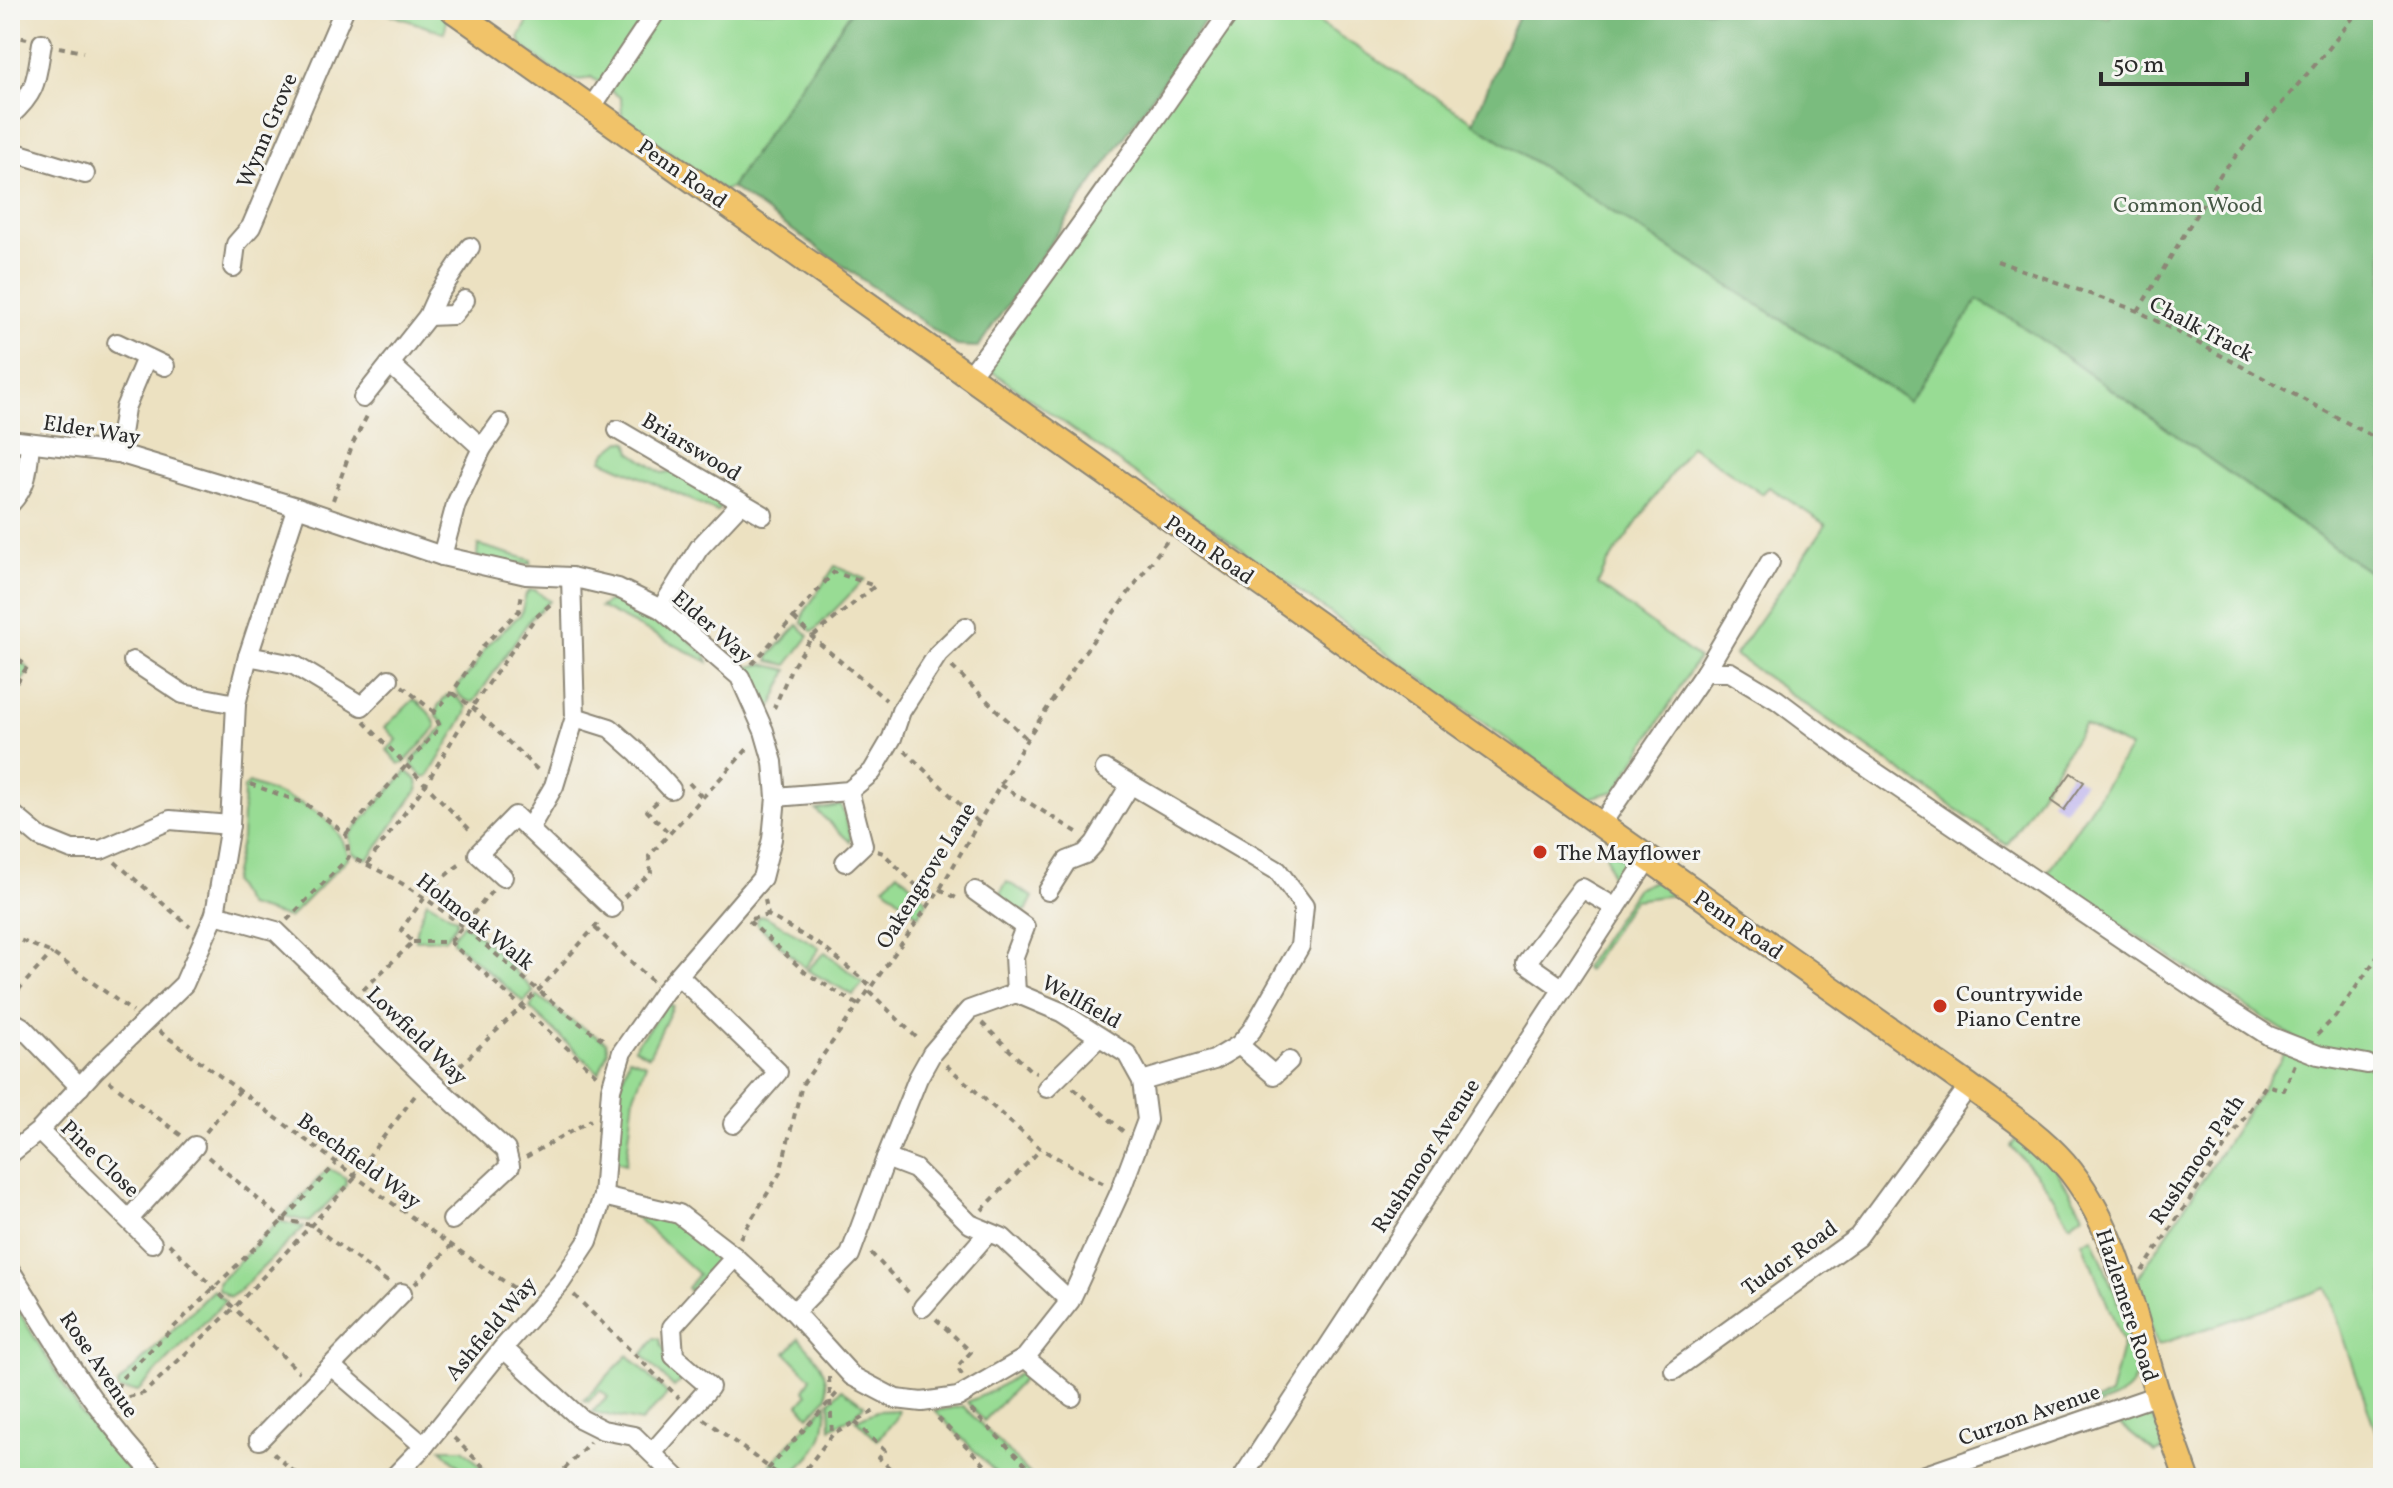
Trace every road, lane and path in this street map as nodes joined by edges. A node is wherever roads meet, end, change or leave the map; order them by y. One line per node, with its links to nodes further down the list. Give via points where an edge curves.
1 (344, 10): 15 (street, Wynn Grove, via 251,227 236,244)
2 (453, 10): 9 (main road, Penn Road)
3 (657, 10): 9 (street)
4 (1231, 10): 23 (street)
5 (2359, 10): 17 (path, via 2222,172)
6 (12, 35): 8 (path)
7 (42, 43): 10 (street, via 29,99)
8 (10, 51)
9 (591, 108): 23 (main road, Penn Road)
10 (10, 116)
11 (10, 151): 12 (street)
12 (85, 174)
13 (470, 247): 18 (street)
14 (1997, 261): 17 (path, Chalk Track)
15 (233, 267)
16 (465, 300): 18 (street, via 453,315)
17 (2138, 311): 28 (path, Chalk Track)
18 (428, 316): 21 (street)
19 (117, 343): 20 (street)
20 (146, 358): 22 (street); 31 (street, via 125,408)
21 (390, 364): 24 (street); 30 (street)
22 (165, 366)
23 (969, 377): 37 (main road, Penn Road)
24 (363, 398): 36 (path, via 368,414)
25 (500, 423): 30 (street)
26 (618, 430): 32 (street, Briarswood)
27 (10, 440): 29 (street, Elder Way)
28 (2383, 442)
29 (30, 444): 31 (street, Elder Way); 33 (street, via 26,481)
30 (482, 448): 38 (street, via 456,504)
31 (118, 453): 34 (street, Elder Way)
32 (741, 503): 35 (street, Briarswood); 42 (street, Briarswood, via 699,548)
33 (10, 504)
34 (297, 507): 36 (street, Elder Way); 48 (street)
35 (763, 515)
36 (327, 518): 38 (street, Elder Way)
37 (1178, 526): 63 (path, Oakengrove Lane); 77 (main road, Penn Road)
38 (442, 556): 40 (street, Elder Way)
39 (1770, 562): 50 (street)
40 (526, 575): 41 (street, Elder Way); 54 (path, via 519,611 484,645)
41 (570, 582): 42 (street, Elder Way, via 618,588); 57 (path, via 535,618); 60 (street)
42 (661, 609): 51 (street, Elder Way)
43 (794, 618): 45 (path); 45 (path, via 834,572 875,586); 51 (path)
44 (966, 627): 47 (street)
45 (812, 637): 58 (path); 61 (path, via 791,669)
46 (10, 651): 53 (path, via 27,667)
47 (938, 654): 58 (street); 63 (path)
48 (248, 656): 55 (street); 56 (street, via 294,665)
49 (133, 661): 55 (street, via 183,694)
50 (1705, 672): 77 (street); 120 (street, via 1730,672 1777,700 2196,989)
51 (740, 677): 61 (street, Elder Way)
52 (389, 679): 56 (street); 59 (path)
53 (10, 693)
54 (452, 693): 57 (path); 59 (path)
55 (236, 704): 66 (street)
56 (362, 706): 64 (path, via 364,722)
57 (472, 707): 67 (path); 70 (path)
58 (901, 711): 62 (street)
59 (434, 712): 64 (path, via 440,727)
60 (575, 717): 70 (street); 71 (street, via 610,728)
61 (764, 731): 73 (street, Elder Way); 94 (path, via 649,856 651,873)
62 (892, 738): 72 (street, via 872,772); 75 (path)
63 (1027, 739): 68 (path, Oakengrove Lane)
64 (408, 765): 67 (path); 79 (path)
65 (1105, 769): 69 (street)
66 (232, 778): 76 (street); 79 (path, via 306,804)
67 (426, 784): 83 (path); 87 (path)
68 (1000, 785): 75 (path, Oakengrove Lane); 80 (path)
69 (1130, 785): 80 (street); 119 (street, via 1278,871 1304,906 1300,946)
70 (554, 786): 78 (street)
71 (671, 789)
72 (849, 791): 73 (street); 81 (street)
73 (776, 797): 89 (street, Elder Way)
74 (10, 812): 82 (street, via 40,837 72,850)
75 (978, 822): 93 (path, Oakengrove Lane)
76 (230, 825): 82 (street, via 170,820); 96 (street)
77 (1600, 826): 85 (main road, Penn Road)
78 (529, 829): 83 (street, via 515,816); 94 (street)
79 (346, 834): 84 (path)
80 (1095, 843): 91 (street, via 1067,861)
81 (863, 845): 86 (street); 93 (path, via 883,853)
82 (101, 850): 102 (path)
83 (482, 850): 88 (street); 92 (path, via 452,869)
84 (349, 857): 87 (path, Holmoak Walk); 100 (path)
85 (1648, 859): 95 (street, Rushmoor Avenue); 128 (main road, Penn Road)
86 (845, 862)
87 (367, 864): 92 (path, Holmoak Walk)
88 (503, 877)
89 (762, 878): 97 (path); 98 (street, Elder Way)
90 (975, 891): 111 (street, via 1025,927 1014,956)
91 (1048, 891)
92 (425, 896): 103 (path, via 401,930); 109 (path, Holmoak Walk)
93 (931, 900): 107 (path, Oakengrove Lane)
94 (612, 908): 99 (path)
95 (1616, 908): 108 (street, Rushmoor Avenue); 108 (street, via 1582,888 1526,963)
96 (215, 914): 100 (street, Lowfield Way); 102 (street)
97 (768, 915): 98 (path); 107 (path, via 823,947)
98 (741, 916): 106 (street, Elder Way); 115 (path, via 806,973)
99 (595, 928): 109 (path); 110 (path)
100 (276, 931): 113 (street, Lowfield Way)
101 (10, 936): 105 (path, Beechfield Way)
102 (204, 939): 117 (street, via 184,984)
103 (413, 942): 113 (path); 114 (path, via 450,942)
104 (2383, 949): 120 (path, Rushmoor Path, via 2335,1017)
105 (52, 953): 112 (path); 117 (path, Beechfield Way)
106 (679, 976): 110 (street, Elder Way); 134 (street, via 778,1072)
107 (870, 989): 115 (path, Oakengrove Lane); 122 (path)
108 (1563, 989): 198 (street, Rushmoor Avenue)
109 (538, 991): 114 (path); 121 (path, Holmoak Walk)
110 (664, 992): 121 (street, Elder Way)
111 (1016, 993): 118 (street, Wellfield, via 1061,1012); 122 (street, Wellfield, via 969,1010)
112 (10, 999)
113 (350, 1003): 127 (street, Lowfield Way)
114 (523, 1005): 127 (path); 131 (path)
115 (858, 1005): 153 (path, Oakengrove Lane, via 802,1085 780,1173 739,1239)
116 (10, 1020): 129 (street)
117 (146, 1022): 125 (street); 132 (path, Beechfield Way)
118 (1099, 1037): 126 (street, Wellfield, via 1127,1054); 130 (street)
119 (1239, 1045): 123 (street, via 1274,1075); 126 (street, via 1214,1060)
120 (2301, 1050): 124 (street); 158 (path, Rushmoor Path, via 2284,1090 2266,1085)
121 (622, 1052): 131 (street, Elder Way)
122 (932, 1053): 137 (path); 139 (street, Wellfield)
123 (1289, 1061)
124 (2367, 1064)
125 (95, 1070): 129 (street); 136 (path)
126 (1142, 1081): 143 (street, Wellfield, via 1147,1120)
127 (432, 1083): 141 (street, Lowfield Way, via 506,1150); 142 (path)
128 (1969, 1086): 158 (main road, Hazlemere Road, via 2065,1164 2103,1226); 167 (street, Tudor Road, via 1858,1237)
129 (80, 1087): 135 (street)
130 (1047, 1088)
131 (611, 1089): 133 (street, Elder Way)
132 (240, 1090): 136 (path); 140 (path, Beechfield Way)
133 (608, 1110): 141 (path); 144 (street, Elder Way)
134 (733, 1124)
135 (39, 1131): 138 (street); 145 (street, Pine Close)
136 (195, 1146): 145 (street, Pine Close); 146 (path)
137 (1041, 1149): 143 (path); 148 (path)
138 (10, 1154)
139 (886, 1158): 148 (street, via 915,1169); 162 (street, Wellfield, via 850,1255)
140 (336, 1164): 142 (path, Beechfield Way); 146 (path)
141 (510, 1166): 147 (street)
142 (354, 1178): 149 (path); 152 (path, Beechfield Way)
143 (1120, 1192): 159 (street, Wellfield)
144 (603, 1196): 153 (street, Wellfield, via 679,1214); 155 (street, Ashfield Way, via 588,1241)
145 (129, 1219): 151 (street, Pine Close)
146 (283, 1220): 149 (path); 156 (path)
147 (452, 1220)
148 (970, 1224): 150 (street)
149 (311, 1225): 157 (path); 160 (path)
150 (988, 1233): 159 (street, via 1003,1238); 161 (street)
151 (152, 1243): 156 (path, via 165,1240)
152 (451, 1246): 155 (path, Beechfield Way, via 523,1294 545,1276); 157 (path)
153 (735, 1257): 162 (street, Wellfield); 177 (street, via 672,1327 674,1356 710,1387)
154 (10, 1270): 176 (street, Rose Avenue)
155 (561, 1282): 164 (street, Ashfield Way); 177 (path)
156 (215, 1288): 160 (path); 176 (path, via 120,1380)
157 (402, 1293): 166 (street)
158 (2128, 1294): 170 (main road, Hazlemere Road)
159 (1070, 1301): 165 (street, Wellfield)
160 (235, 1307): 169 (path); 176 (path, via 144,1393)
161 (923, 1307)
162 (794, 1312): 163 (street, Wellfield)
163 (826, 1347): 168 (street, Wellfield); 174 (path)
164 (503, 1348): 179 (street, Ashfield Way); 180 (street, via 581,1419)
165 (1025, 1358): 171 (street, Wellfield); 172 (street)
166 (331, 1366): 169 (street); 183 (street)
167 (1674, 1370)
168 (852, 1376): 173 (street, Wellfield); 174 (path)
169 (312, 1385): 182 (street)
170 (2158, 1395): 199 (street, Curzon Avenue); 200 (main road, Hazlemere Road)
171 (958, 1397): 175 (street, Wellfield); 197 (path, via 1031,1470)
172 (1072, 1397)
173 (896, 1399): 175 (street, Wellfield); 178 (path)
174 (831, 1400): 181 (path); 185 (path)
175 (922, 1402): 196 (path)
176 (106, 1406): 186 (street, Rose Avenue, via 133,1454)
177 (691, 1409): 184 (street); 185 (path)
178 (855, 1422): 181 (path); 195 (path, via 885,1451 879,1458)
179 (441, 1426): 183 (street, Ashfield Way); 189 (path)
180 (603, 1430): 184 (street, via 634,1436); 190 (path)
181 (832, 1435): 194 (path)
182 (259, 1440): 187 (path)
183 (424, 1446): 188 (street, Ashfield Way)
184 (652, 1453): 191 (street)
185 (770, 1467): 192 (path); 193 (path)
186 (158, 1478)
187 (301, 1478)
188 (393, 1478)
189 (495, 1478)
190 (556, 1478)
191 (677, 1478)
192 (760, 1478)
193 (783, 1478)
194 (799, 1478)
195 (900, 1478)
196 (998, 1478)
197 (1023, 1478)
198 (1242, 1478)
199 (1917, 1478)
200 (2187, 1478)

